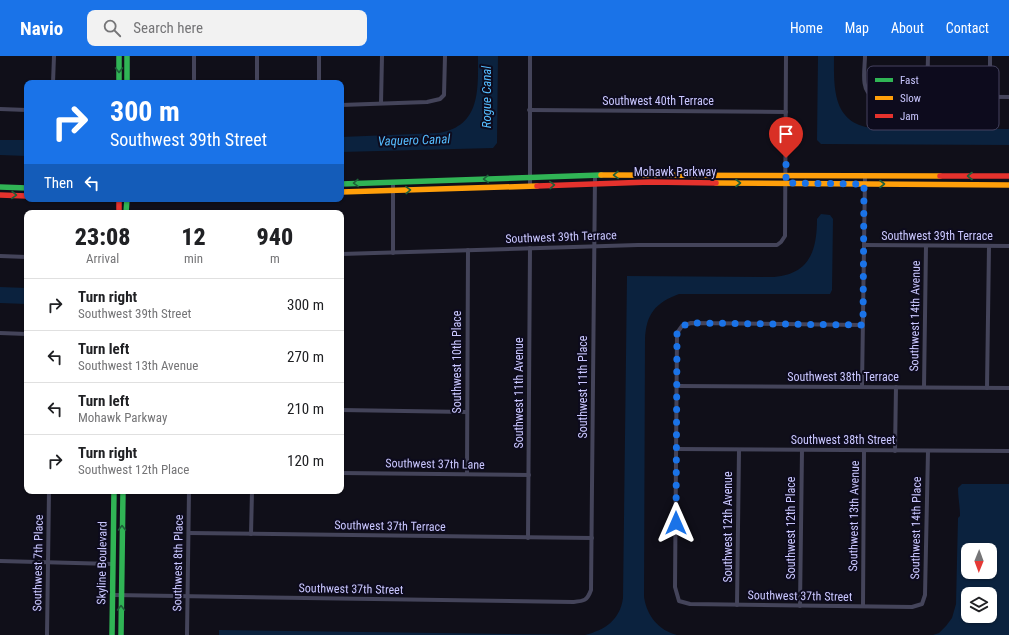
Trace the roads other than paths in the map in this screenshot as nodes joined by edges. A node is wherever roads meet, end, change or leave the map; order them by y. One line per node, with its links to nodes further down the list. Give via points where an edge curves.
1 (54, 56): 14 (street)
2 (119, 56): 15 (street, one-way to 15)
3 (127, 56): 16 (street)
4 (194, 56): 17 (street)
5 (257, 56): 18 (street)
6 (319, 56): 19 (street)
7 (382, 56): 21 (street)
8 (445, 56): 21 (street, via 444,95 440,99 427,102)
9 (530, 56): 25 (street)
10 (786, 56): 26 (street)
11 (865, 56): 20 (street)
12 (928, 56): 13 (street)
13 (928, 66)
14 (53, 80)
15 (119, 80)
16 (127, 80)
17 (194, 80)
18 (257, 80)
19 (319, 80)
20 (867, 93)
21 (381, 103): 22 (street)
22 (344, 105)
23 (0, 109): 24 (street)
24 (24, 110)
25 (529, 110): 26 (street, Southwest 40th Terrace); 31 (street)
26 (786, 112): 27 (street)
27 (786, 175): 28 (street, Mohawk Parkway, one-way to 28); 29 (street, Mohawk Parkway); 33 (street)
28 (595, 176): 31 (street, Mohawk Parkway); 35 (street, Southwest 11th Place)
29 (865, 176): 30 (street, Mohawk Parkway, one-way to 29); 36 (street)
30 (1009, 176)
31 (530, 178): 32 (street, Mohawk Parkway, one-way to 32); 38 (street)
32 (393, 182): 34 (street, Mohawk Parkway, one-way to 34); 41 (street)
33 (786, 183): 35 (street, Mohawk Parkway, one-way to 33); 36 (street, Mohawk Parkway); 46 (street, Southwest 39th Terrace, via 785,236 777,245)
34 (344, 184)
35 (595, 184): 38 (street, Mohawk Parkway, one-way to 35); 46 (street, Southwest 11th Place)
36 (864, 184): 37 (street, Mohawk Parkway, one-way to 37); 45 (street)
37 (1009, 184)
38 (530, 186): 41 (street, Mohawk Parkway, one-way to 38)
39 (0, 187): 40 (street)
40 (24, 188)
41 (393, 190): 42 (street, Mohawk Parkway); 52 (street)
42 (344, 192)
43 (0, 195): 44 (street, one-way to 44)
44 (24, 196)
45 (864, 245): 47 (street, Southwest 39th Terrace); 56 (street)
46 (594, 246): 50 (street, Southwest 39th Terrace); 85 (street, Southwest 11th Place)
47 (926, 246): 48 (street, Southwest 39th Terrace); 62 (street, Southwest 14th Avenue)
48 (989, 246): 49 (street, Southwest 39th Terrace); 63 (street)
49 (1009, 246)
50 (530, 248): 51 (street, Southwest 39th Terrace); 76 (street, Southwest 11th Avenue)
51 (468, 250): 52 (street, Southwest 39th Terrace); 66 (street, Southwest 10th Place)
52 (393, 252): 53 (street, Southwest 39th Terrace)
53 (344, 254)
54 (0, 256): 55 (street)
55 (24, 257)
56 (863, 325): 59 (street, via 691,323 682,326 677,334); 60 (street)
57 (0, 333): 58 (street)
58 (24, 334)
59 (677, 386): 60 (street, Southwest 38th Terrace); 67 (street)
60 (862, 387): 61 (street, Southwest 38th Terrace)
61 (896, 387): 62 (street, Southwest 38th Terrace); 71 (street)
62 (924, 387): 63 (street, Southwest 38th Terrace)
63 (987, 388): 64 (street, Southwest 38th Terrace)
64 (1009, 388)
65 (344, 410): 66 (street)
66 (467, 412): 75 (street, Southwest 10th Place)
67 (676, 449): 68 (street, Southwest 38th Street); 94 (street, Southwest 37th Street, via 675,586 678,601 685,604)
68 (739, 450): 69 (street, Southwest 38th Street); 94 (street, Southwest 12th Avenue)
69 (802, 450): 70 (street, Southwest 38th Street); 95 (street, Southwest 12th Place)
70 (864, 450): 71 (street, Southwest 38th Street); 96 (street, Southwest 13th Avenue)
71 (895, 451): 72 (street, Southwest 38th Street)
72 (928, 451): 73 (street, Southwest 38th Street); 93 (street, Southwest 14th Place, via 925,595)
73 (1009, 451)
74 (344, 473): 75 (street, Southwest 37th Lane)
75 (467, 474): 76 (street, Southwest 37th Lane)
76 (529, 475): 84 (street, Southwest 11th Avenue)
77 (49, 494): 87 (street, Southwest 7th Place)
78 (114, 494): 88 (street, Skyline Boulevard)
79 (123, 494): 90 (street, Skyline Boulevard, one-way to 79)
80 (189, 494): 82 (street, Southwest 8th Place)
81 (252, 494): 83 (street)
82 (188, 533): 83 (street, Southwest 37th Terrace); 91 (street, Southwest 8th Place)
83 (251, 534): 84 (street, Southwest 37th Terrace)
84 (528, 538): 85 (street, Southwest 37th Terrace)
85 (592, 538): 92 (street, Southwest 11th Place, via 591,590)
86 (0, 561): 87 (street)
87 (48, 563): 88 (street); 97 (street, Southwest 7th Place)
88 (113, 564): 89 (street, Skyline Boulevard)
89 (113, 595): 90 (street, Southwest 37th Street); 98 (street, Skyline Boulevard)
90 (121, 595): 91 (street, Southwest 37th Street); 99 (street, Skyline Boulevard, one-way to 90)
91 (188, 597): 92 (street, Southwest 37th Street, via 573,602); 100 (street, Southwest 8th Place)
92 (588, 598)
93 (922, 604): 96 (street, Southwest 37th Street, via 912,607)
94 (737, 605): 95 (street, Southwest 37th Street)
95 (800, 606): 96 (street, Southwest 37th Street)
96 (863, 606)
97 (47, 635)
98 (112, 635)
99 (121, 635)
100 (187, 635)

